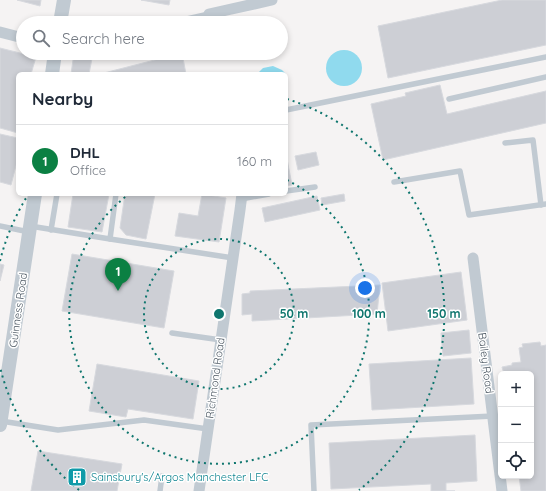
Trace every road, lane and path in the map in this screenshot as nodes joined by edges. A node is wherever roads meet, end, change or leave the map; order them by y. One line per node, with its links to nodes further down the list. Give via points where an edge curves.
1 (64, 0): 4 (street)
2 (272, 0): 3 (street)
3 (209, 14): 5 (lane)
4 (61, 16)
5 (200, 16)
6 (0, 32): 7 (street)
7 (16, 36)
8 (546, 57): 13 (lane)
9 (54, 60): 10 (street)
10 (52, 72)
11 (546, 78): 12 (lane)
12 (449, 98)
13 (288, 110)
14 (505, 143): 22 (lane, via 534,140)
15 (394, 182): 22 (lane, via 460,171 469,215)
16 (315, 186): 17 (lane)
17 (288, 191)
18 (35, 196): 24 (street, Guinness Road)
19 (57, 196): 25 (lane)
20 (116, 196): 26 (lane)
21 (241, 196): 27 (street, Richmond Road)
22 (544, 204)
23 (0, 226): 24 (lane)
24 (30, 229): 25 (lane); 32 (street, Guinness Road)
25 (51, 230): 26 (lane)
26 (110, 239): 27 (lane)
27 (233, 258): 30 (street, Richmond Road)
28 (473, 258): 31 (street, Bailey Road)
29 (172, 332): 30 (lane)
30 (220, 340): 33 (street, Richmond Road)
31 (493, 416): 37 (lane, via 311,425); 38 (street, Bailey Road)
32 (0, 423): 33 (lane, via 58,430 144,420)
33 (208, 430): 36 (street, Richmond Road)
34 (162, 476): 35 (lane)
35 (160, 491)
36 (199, 491)
37 (314, 491)
38 (502, 491)

